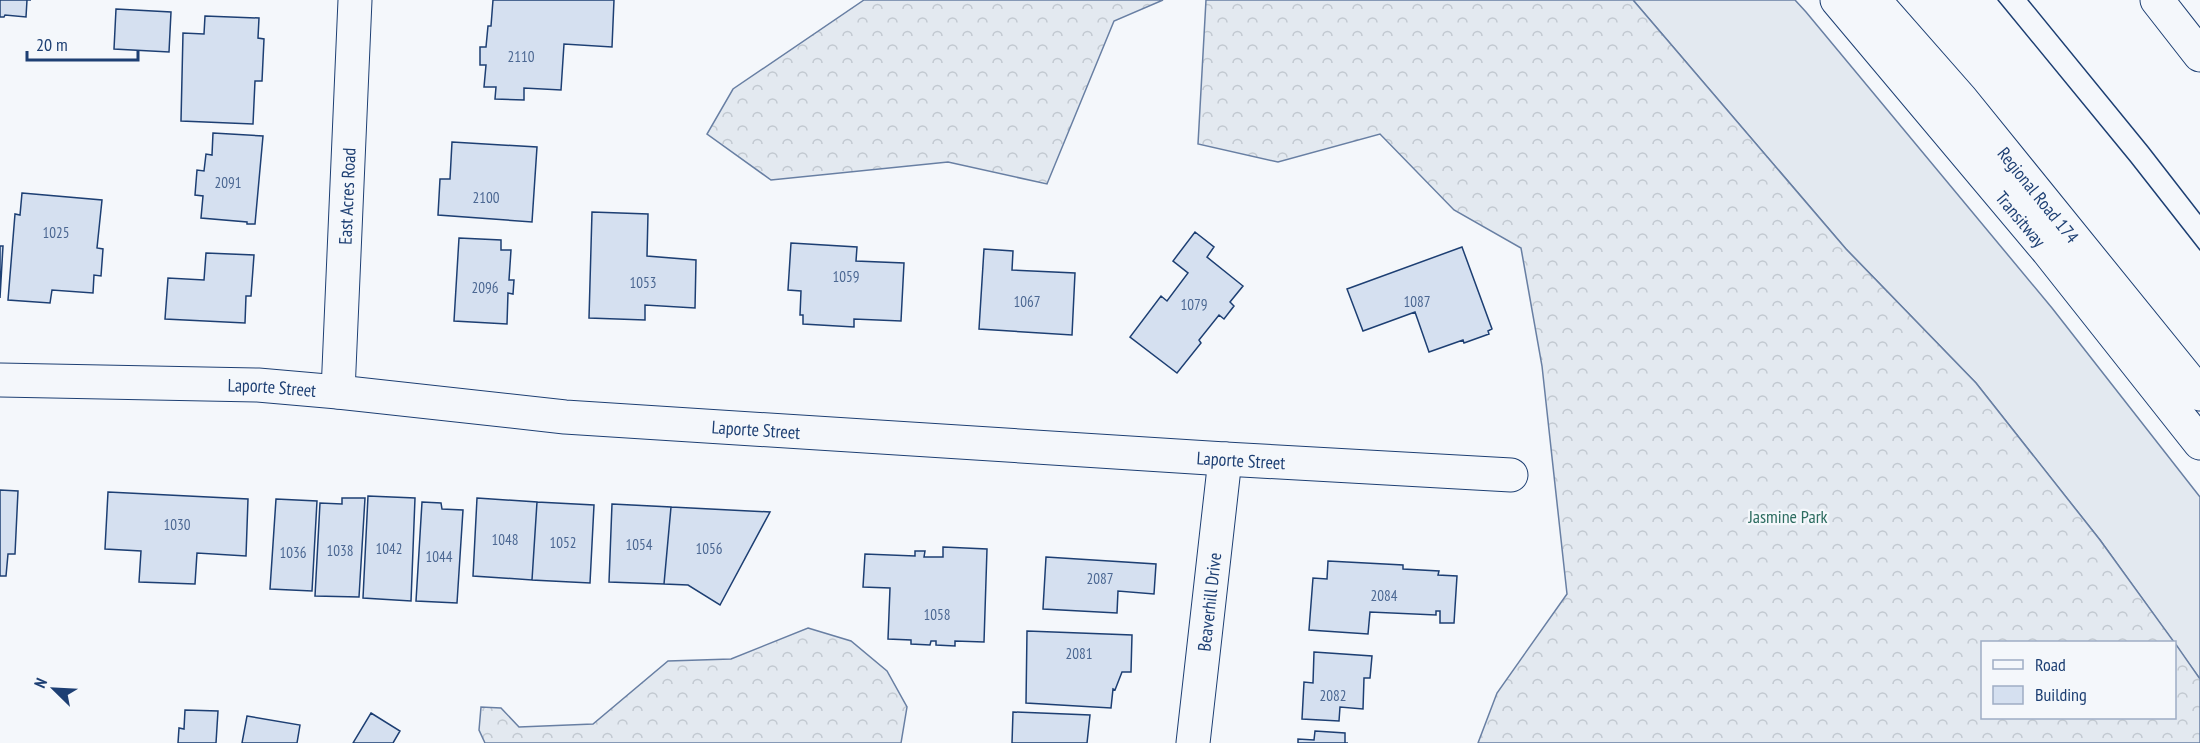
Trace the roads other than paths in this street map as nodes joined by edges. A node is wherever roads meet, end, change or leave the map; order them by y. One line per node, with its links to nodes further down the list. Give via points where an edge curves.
1 (355, 0): 7 (main road, East Acres Road)
2 (1838, 0): 9 (main road, Transitway, via 2048,251)
3 (1874, 0): 8 (main road, Regional Road 174, via 1961,99)
4 (2157, 0): 5 (main road)
5 (2200, 55)
6 (0, 380): 7 (main road, Laporte Street, via 258,385)
7 (338, 392): 10 (main road, Laporte Street, via 565,417)
8 (2200, 394)
9 (2200, 443)
10 (1225, 459): 11 (main road, Laporte Street); 12 (main road, Beaverhill Drive)
11 (1511, 475)
12 (1193, 743)

